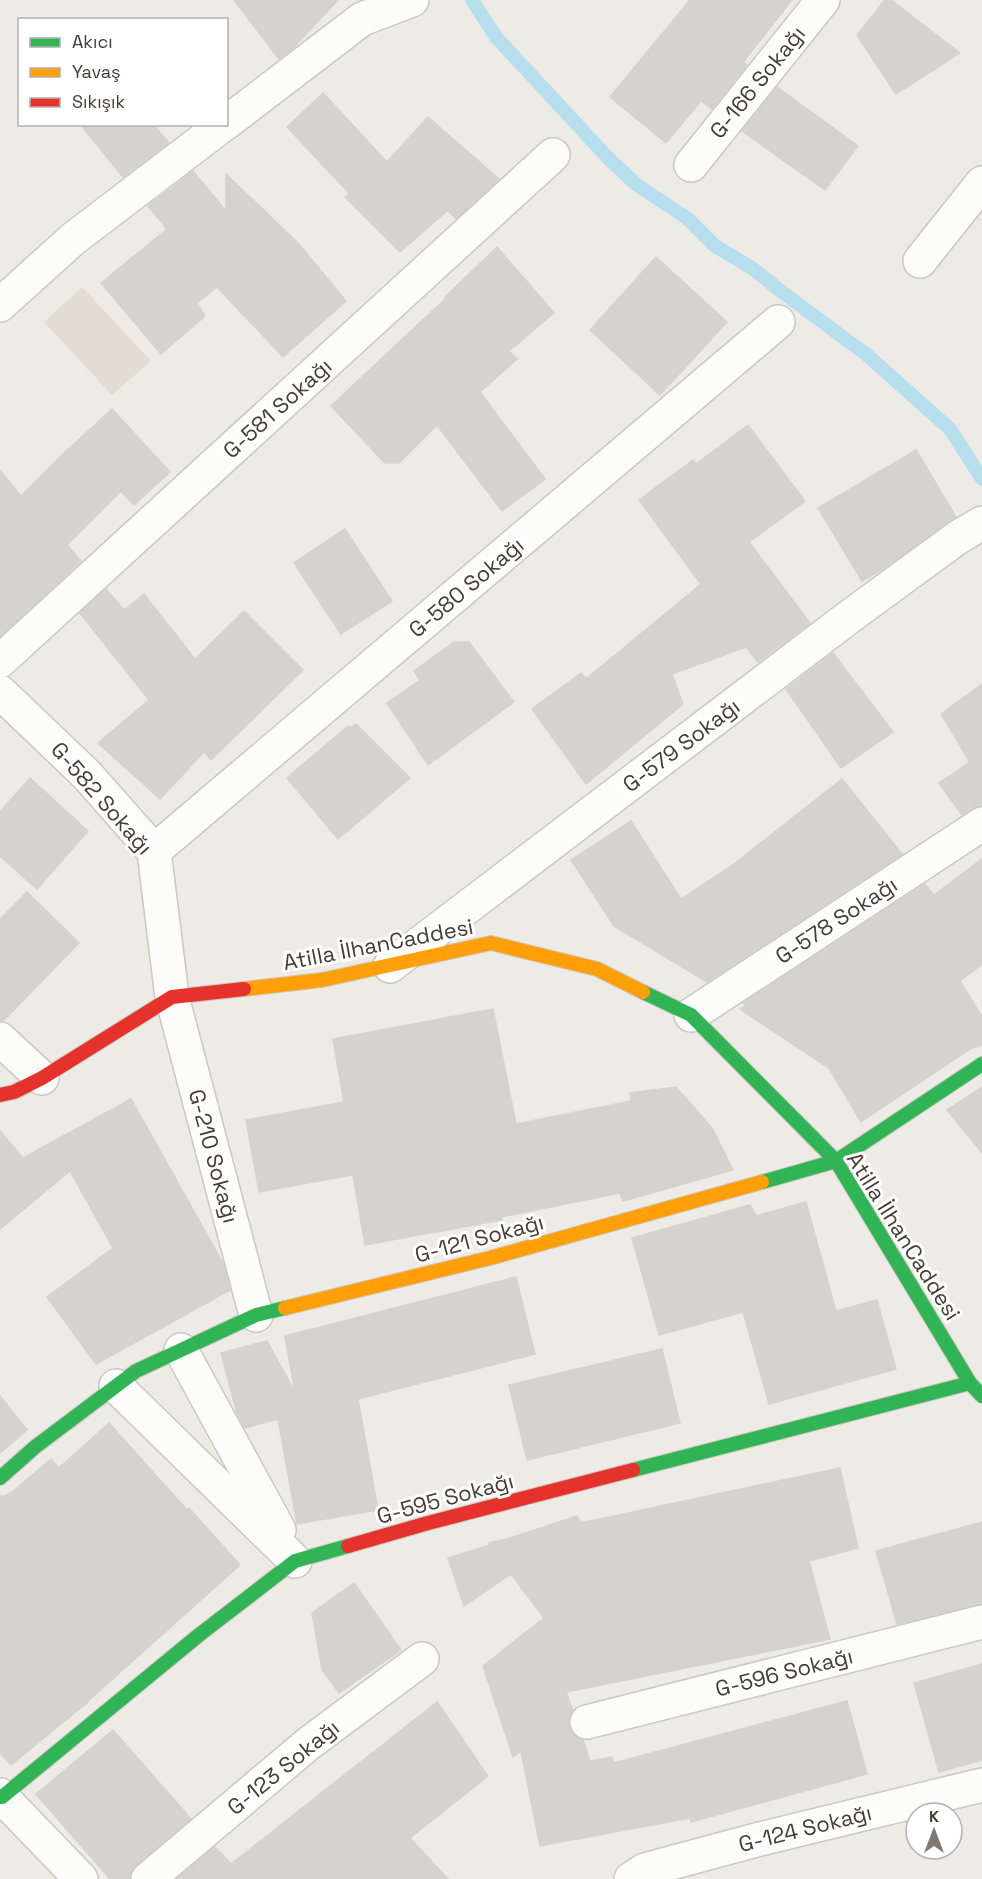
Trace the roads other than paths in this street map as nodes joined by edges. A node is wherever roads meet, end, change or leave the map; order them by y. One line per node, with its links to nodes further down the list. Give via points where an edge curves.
1 (412, 0): 3 (street, via 362,20)
2 (823, 0): 6 (street, G-166 Sokağı)
3 (228, 122)
4 (222, 126): 9 (street, via 73,239)
5 (553, 155): 12 (street, G-581 Sokağı)
6 (691, 165)
7 (982, 183): 8 (street)
8 (920, 261)
9 (0, 305)
10 (778, 322): 15 (street, G-580 Sokağı)
11 (978, 525): 16 (street, G-579 Sokağı, via 840,624)
12 (0, 661)
13 (0, 692): 15 (street, G-582 Sokağı, via 87,775)
14 (982, 824): 18 (street, G-578 Sokağı)
15 (154, 851): 17 (street, G-582 Sokağı)
16 (390, 966): 17 (street, Atilla İlhanCaddesi, via 322,980); 18 (street, Atilla İlhanCaddesi, via 491,943 597,969)
17 (172, 997): 21 (street, Atilla İlhanCaddesi); 23 (street, G-210 Sokağı)
18 (691, 1015): 22 (street, Atilla İlhanCaddesi)
19 (0, 1039): 21 (street)
20 (982, 1064): 22 (street, G-121 Sokağı)
21 (14, 1093)
22 (836, 1161): 23 (street, G-121 Sokağı, via 490,1258); 25 (street, Atilla İlhanCaddesi)
23 (256, 1314): 24 (street, G-121 Sokağı)
24 (181, 1350): 26 (street, G-121 Sokağı, via 136,1371); 29 (street)
25 (969, 1383): 27 (street, Atilla İlhanCaddesi); 29 (street, G-595 Sokağı)
26 (116, 1386): 28 (street, G-121 Sokağı); 29 (street)
27 (982, 1396)
28 (0, 1478)
29 (295, 1561): 34 (street, G-595 Sokağı)
30 (982, 1622): 32 (street, G-596 Sokağı)
31 (422, 1659): 36 (street, G-123 Sokağı, via 308,1744)
32 (587, 1722)
33 (982, 1785): 37 (street, G-124 Sokağı, via 760,1839 645,1870)
34 (1, 1796): 35 (street)
35 (81, 1879)
36 (148, 1879)
37 (631, 1879)

